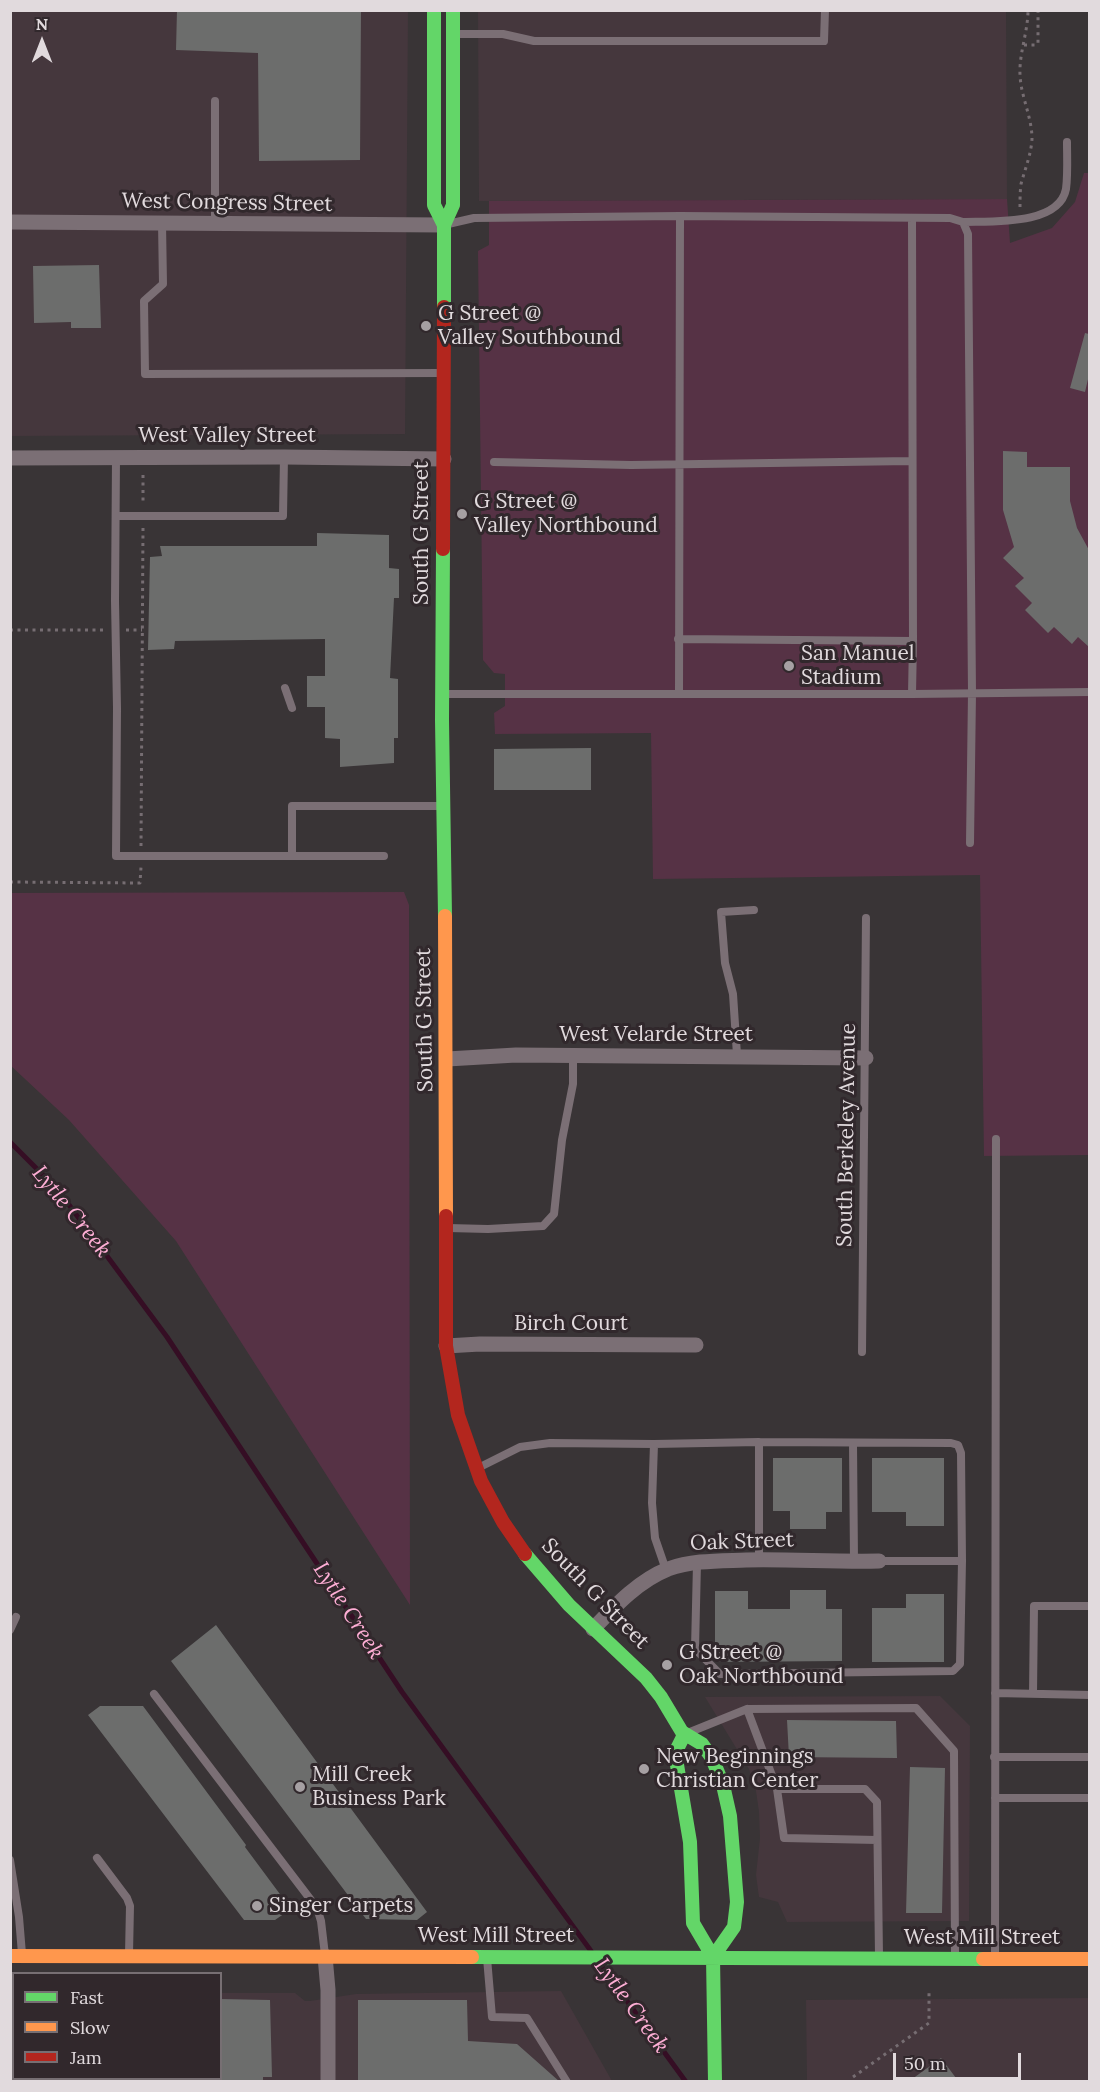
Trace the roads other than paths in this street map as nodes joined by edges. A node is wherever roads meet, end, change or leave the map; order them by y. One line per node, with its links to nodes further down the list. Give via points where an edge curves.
1 (434, 10): 4 (main road, South G Street)
2 (453, 10): 5 (main road, South G Street)
3 (825, 10): 5 (lane, via 824,41 534,41 503,34)
4 (434, 34): 5 (lane); 14 (main road, South G Street, via 434,205)
5 (452, 34): 14 (main road, South G Street, via 453,205)
6 (215, 101): 13 (lane)
7 (1067, 142): 11 (lane, via 1065,191 1056,206 1038,216)
8 (680, 216): 9 (lane); 14 (lane, via 474,218); 22 (lane)
9 (912, 218): 11 (lane); 20 (lane)
10 (10, 222): 12 (street, West Congress Street)
11 (963, 222): 29 (lane, via 968,234)
12 (162, 223): 13 (street, West Congress Street); 15 (lane, via 163,284 144,301 145,374)
13 (215, 224): 14 (street, West Congress Street)
14 (444, 225): 15 (main road, South G Street)
15 (444, 373): 19 (main road, South G Street)
16 (284, 457): 18 (street, West Valley Street); 19 (street, West Valley Street); 23 (lane, via 283,516)
17 (10, 458): 18 (street, West Valley Street)
18 (116, 458): 23 (lane)
19 (444, 459): 30 (main road, South G Street)
20 (911, 461): 22 (lane); 25 (lane)
21 (494, 462): 22 (lane)
22 (680, 464): 24 (lane)
23 (116, 516): 35 (lane, via 116,856)
24 (678, 639): 25 (lane); 28 (lane)
25 (913, 640): 31 (lane)
26 (285, 687): 32 (lane)
27 (1089, 692): 29 (lane)
28 (679, 693): 30 (lane); 31 (lane)
29 (972, 693): 31 (lane); 34 (lane)
30 (442, 694): 33 (main road, South G Street)
31 (912, 694)
32 (292, 708)
33 (443, 807): 35 (lane, via 292,806); 42 (main road, South G Street)
34 (970, 843)
35 (292, 856): 36 (lane)
36 (384, 856)
37 (754, 910): 39 (lane, via 721,912 725,963 734,993)
38 (866, 918): 41 (lane, South Berkeley Avenue)
39 (737, 1055): 40 (street, West Velarde Street); 41 (street, West Velarde Street)
40 (573, 1056): 42 (street, West Velarde Street); 44 (lane, via 573,1083 554,1214 543,1226)
41 (866, 1058): 47 (lane, South Berkeley Avenue)
42 (447, 1059): 44 (main road, South G Street)
43 (996, 1139): 62 (lane)
44 (447, 1228): 46 (main road, South G Street)
45 (696, 1345): 46 (street, Birch Court)
46 (446, 1346): 51 (main road, South G Street, via 456,1413)
47 (862, 1352)
48 (759, 1442): 49 (lane); 50 (lane); 52 (lane)
49 (853, 1443): 54 (lane); 56 (lane, via 958,1446)
50 (654, 1444): 51 (lane, via 550,1443 520,1447); 57 (lane, via 655,1538)
51 (477, 1469): 60 (main road, South G Street, via 502,1521 538,1573)
52 (759, 1560): 53 (street, Oak Street); 54 (street, Oak Street)
53 (697, 1561): 56 (lane, via 695,1648 720,1674 953,1671 960,1664); 57 (street, Oak Street)
54 (854, 1561): 55 (street, Oak Street)
55 (879, 1561): 56 (lane)
56 (962, 1561)
57 (666, 1570): 60 (street, Oak Street, via 618,1602)
58 (1089, 1606): 64 (lane, via 1034,1606)
59 (16, 1617): 61 (lane)
60 (593, 1629): 67 (main road, South G Street, via 629,1659 652,1685)
61 (10, 1630)
62 (995, 1693): 64 (lane); 68 (lane)
63 (154, 1694): 78 (lane, via 317,1908)
64 (1034, 1694): 65 (lane)
65 (1089, 1695)
66 (747, 1709): 67 (lane); 70 (lane); 83 (lane, via 915,1708 954,1751)
67 (684, 1735): 80 (main road, via 675,1754 690,1842 693,1923); 80 (main road, South G Street, via 704,1744 724,1791 732,1826 736,1923)
68 (994, 1757): 69 (lane); 71 (lane)
69 (1089, 1757)
70 (777, 1790): 73 (lane, via 784,1838); 73 (lane, via 865,1789 877,1802)
71 (995, 1798): 72 (lane); 82 (lane)
72 (1089, 1798)
73 (877, 1839): 81 (lane)
74 (97, 1858): 77 (lane, via 128,1898)
75 (10, 1860): 76 (lane, via 19,1917)
76 (16, 1956): 77 (main road, West Mill Street)
77 (129, 1956): 78 (main road, West Mill Street)
78 (325, 1956): 79 (main road, West Mill Street); 85 (street)
79 (487, 1957): 80 (main road, West Mill Street); 86 (lane, via 492,2017 527,2018)
80 (713, 1957): 81 (main road, West Mill Street); 87 (main road)
81 (879, 1958): 83 (main road, West Mill Street)
82 (995, 1958): 83 (main road, West Mill Street); 84 (main road, West Mill Street)
83 (955, 1959)
84 (1089, 1959)
85 (328, 2082)
86 (567, 2082)
87 (715, 2082)

